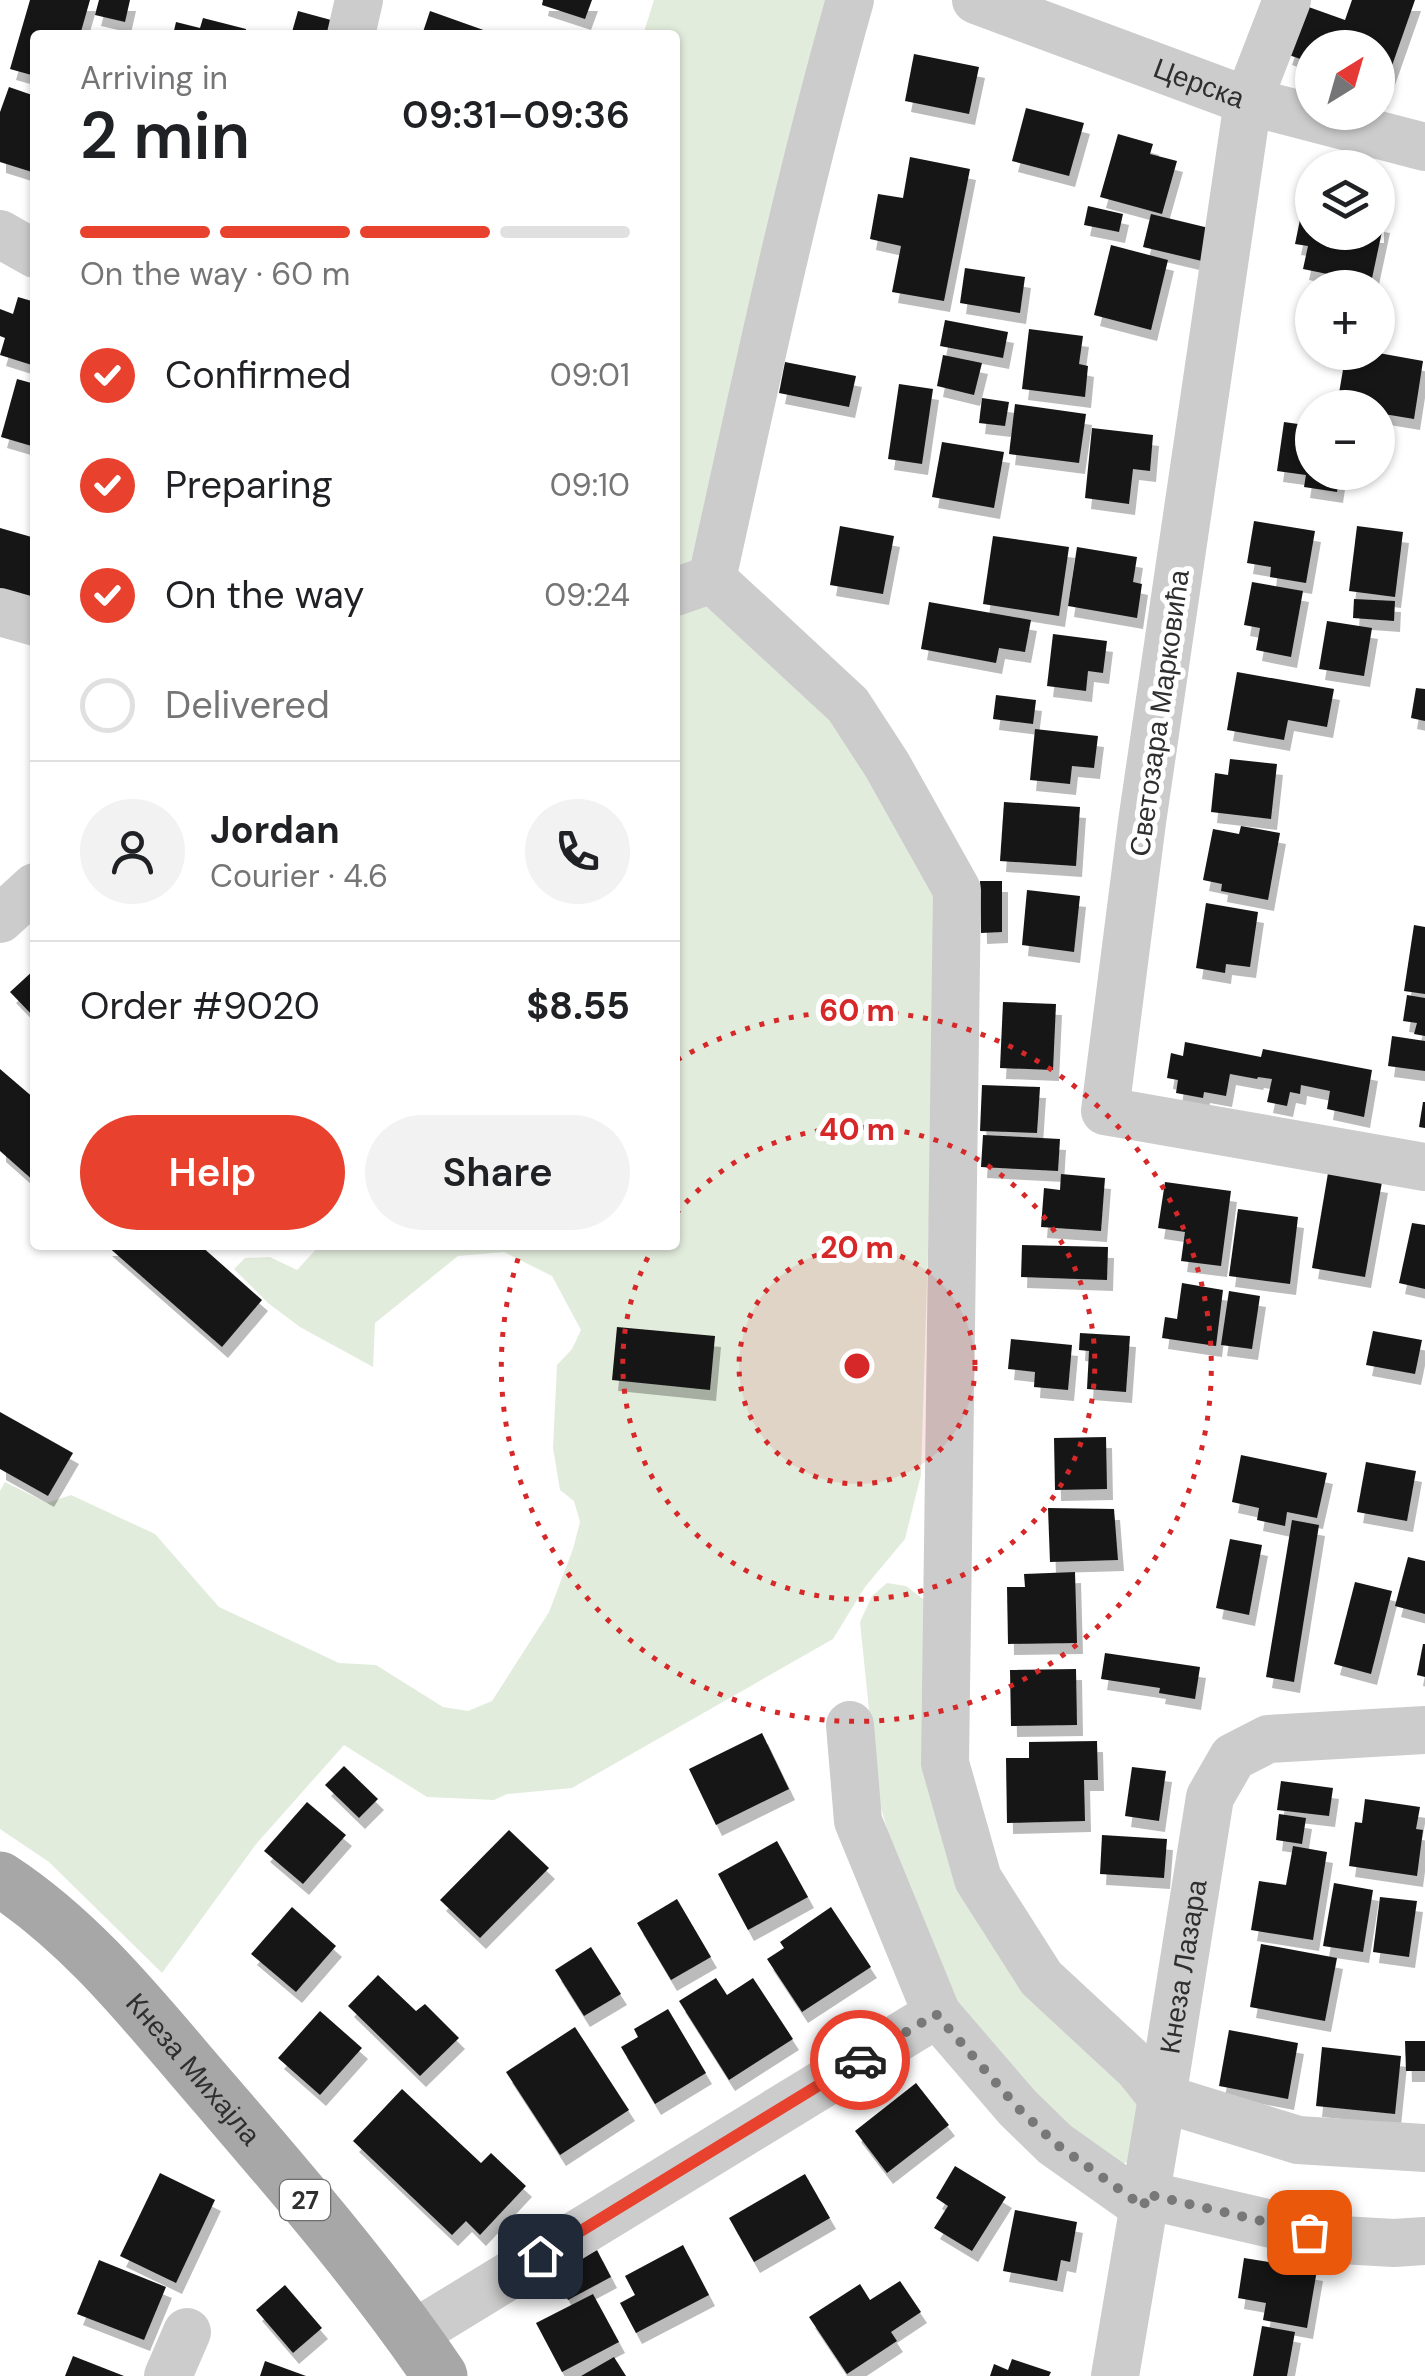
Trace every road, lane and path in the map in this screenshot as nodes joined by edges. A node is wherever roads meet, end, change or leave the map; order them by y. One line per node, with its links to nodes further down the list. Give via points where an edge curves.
1 (358, 0): 5 (street)
2 (850, 0): 10 (street, via 771,319)
3 (976, 0): 6 (street, Церска)
4 (1286, 0): 6 (street, Светозара Марковића)
5 (352, 30)
6 (1248, 101): 7 (street, Церска); 15 (street, Светозара Марковића, via 1105,1111)
7 (1425, 147)
8 (0, 234): 9 (street)
9 (30, 251)
10 (694, 585): 20 (street, via 848,705 957,890 946,1763 978,1879 1040,1978)
11 (0, 612): 12 (street)
12 (30, 621)
13 (30, 892): 14 (street)
14 (0, 919)
15 (1425, 1167)
16 (850, 1726): 19 (street, via 858,1821)
17 (1425, 1730): 20 (street, Кнеза Лазара, via 1268,1739 1233,1756 1210,1797)
18 (0, 1879): 25 (main road, Кнеза Михајла / 27, via 126,1990 291,2182)
19 (936, 2014): 22 (street, via 1056,2144); 25 (street)
20 (1162, 2098): 21 (street, via 1298,2140); 22 (street, Кнеза Лазара)
21 (1425, 2148)
22 (1145, 2201): 23 (street, via 1342,2240); 27 (street, Кнеза Лазара)
23 (1425, 2240)
24 (186, 2332): 26 (street)
25 (426, 2356)
26 (168, 2376)
27 (1115, 2376)

